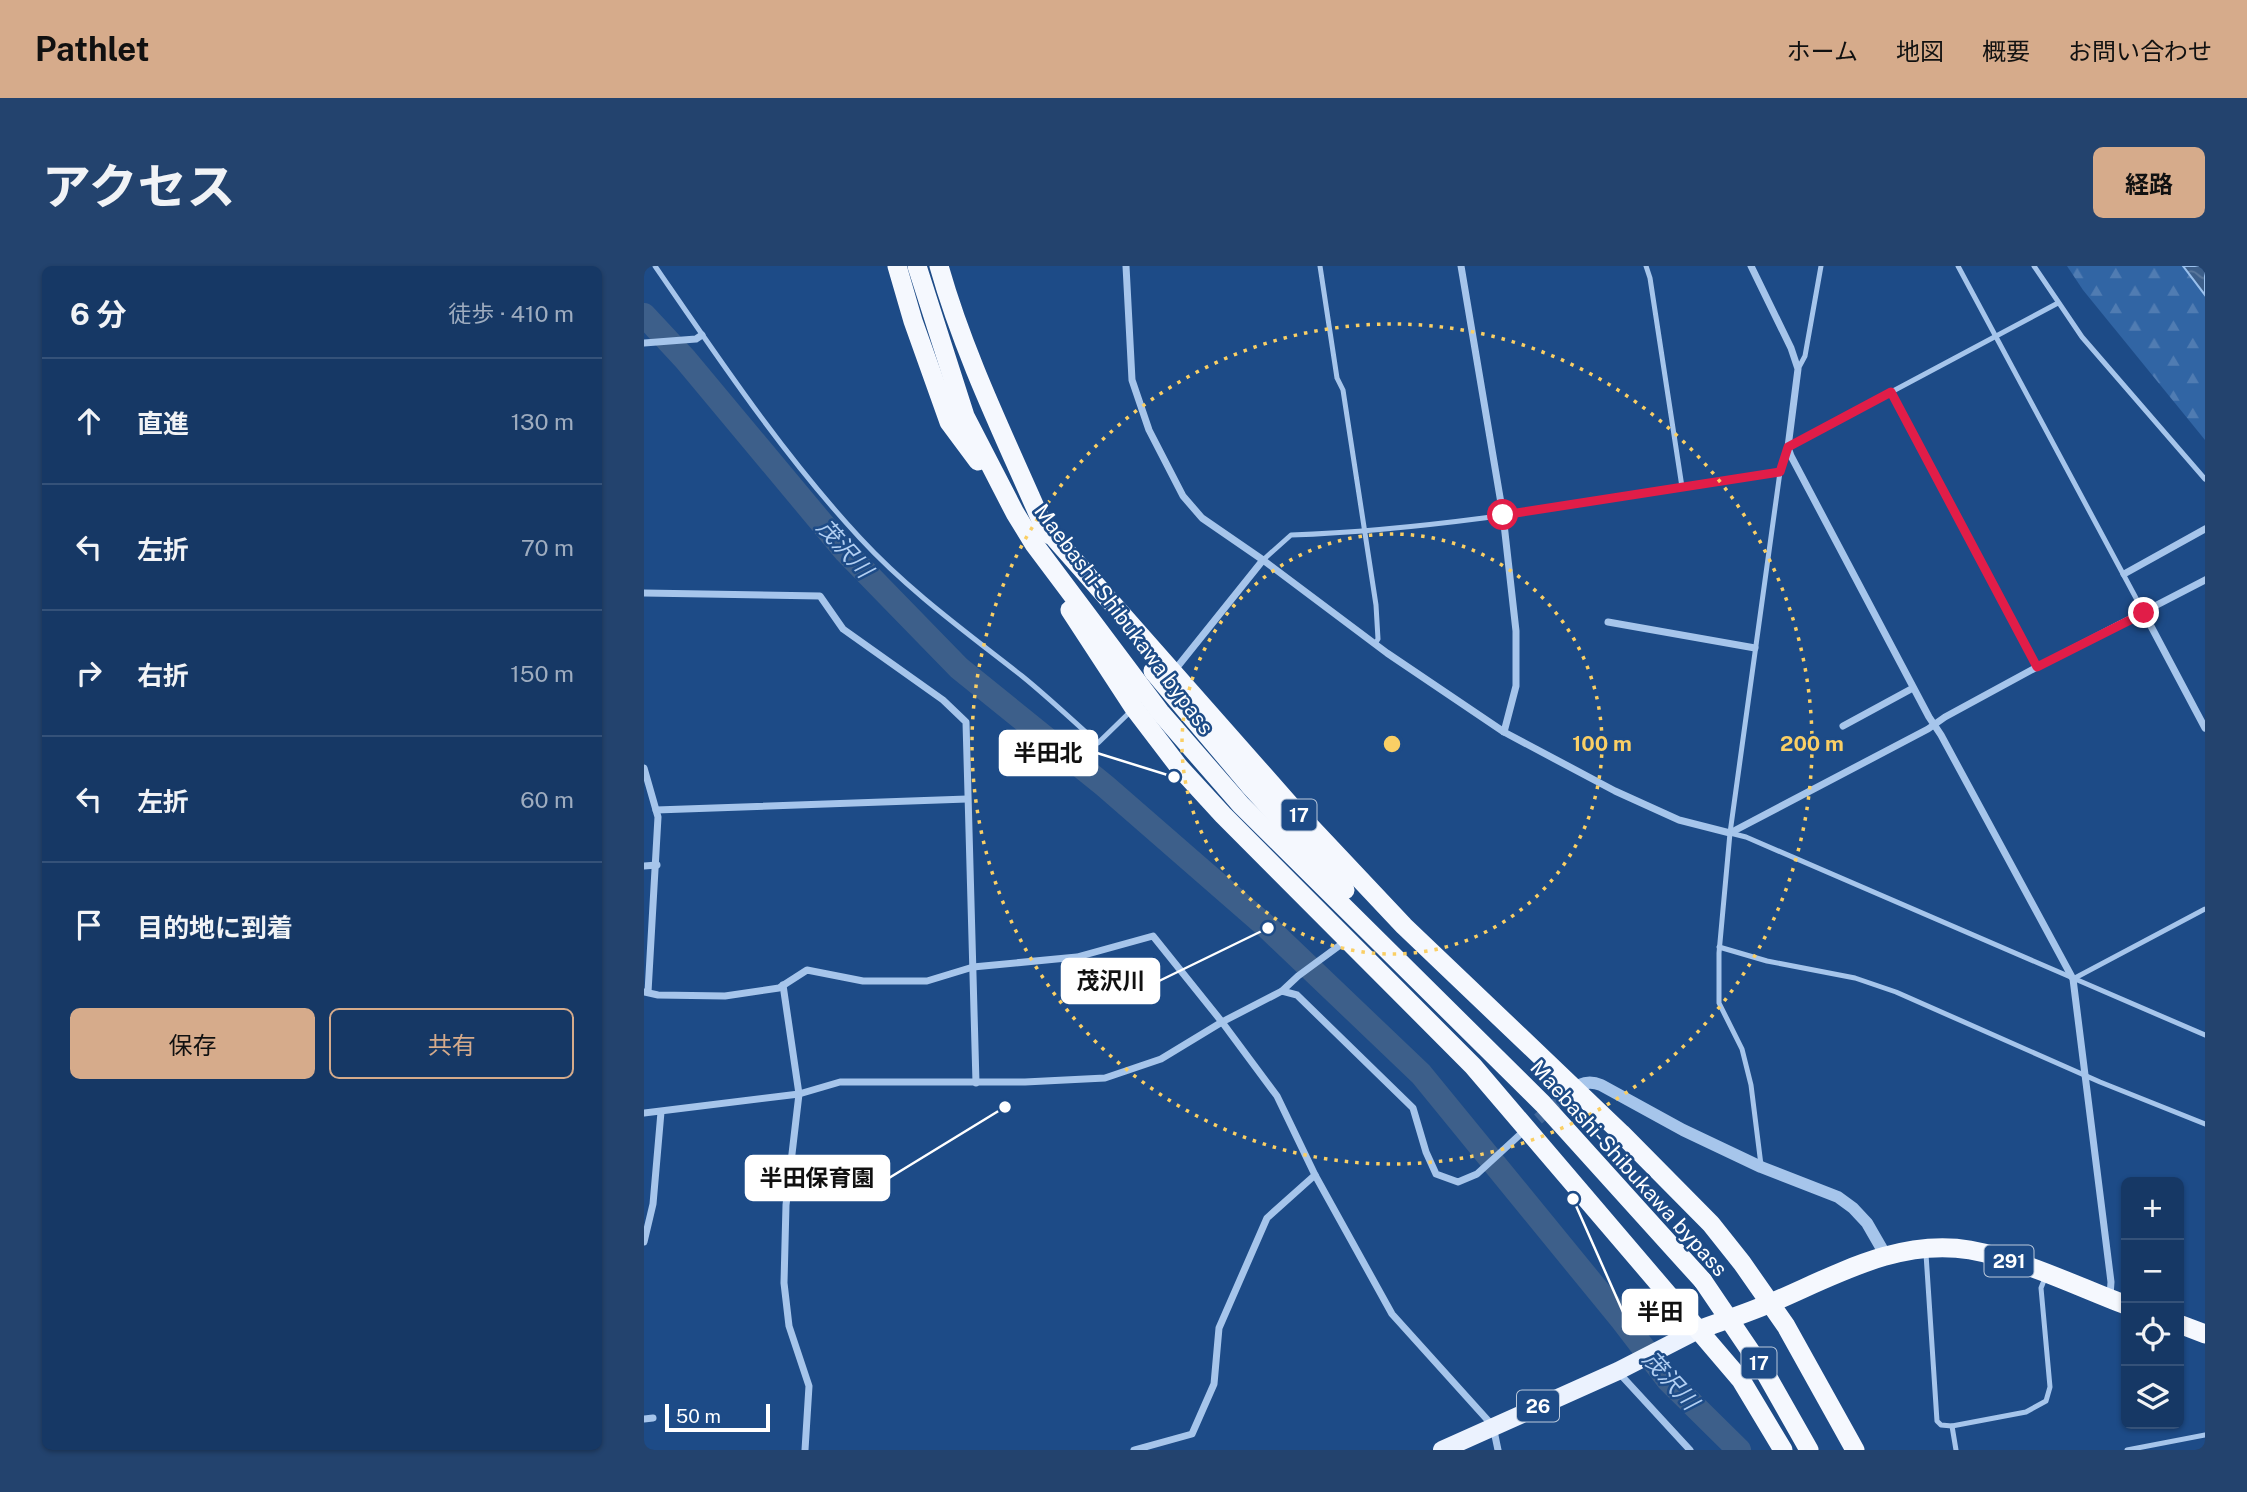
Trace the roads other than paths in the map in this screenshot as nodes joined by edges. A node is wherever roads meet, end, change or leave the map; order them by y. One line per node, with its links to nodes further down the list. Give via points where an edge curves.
1 (655, 266): 15 (lane)
2 (897, 266): 23 (highway, via 949,422)
3 (917, 266): 23 (highway, Maebashi-Shibukawa bypass / 17, via 965,416)
4 (939, 266): 25 (highway, Maebashi-Shibukawa bypass / 17, via 950,305)
5 (1126, 266): 29 (street, via 1132,380 1149,430 1183,496 1202,518)
6 (1320, 266): 27 (lane)
7 (1461, 266): 24 (street)
8 (1646, 266): 22 (lane)
9 (1751, 266): 17 (street)
10 (1821, 266): 17 (lane, via 1805,356)
11 (1958, 266): 14 (lane)
12 (2034, 266): 13 (lane)
13 (2058, 303): 14 (lane); 21 (lane)
14 (1997, 336): 18 (lane); 30 (lane)
15 (699, 337): 16 (street); 40 (lane, via 808,479 860,539 916,593 1098,743)
16 (644, 343)
17 (1798, 369): 19 (street)
18 (1891, 392): 19 (lane); 37 (street)
19 (1788, 447): 20 (lane); 39 (street)
20 (1780, 472): 22 (lane); 36 (lane)
21 (2205, 480)
22 (1682, 487): 24 (lane)
23 (1015, 513): 28 (highway, Maebashi-Shibukawa bypass / 17)
24 (1503, 515): 27 (lane); 44 (street, via 1516,631 1516,686)
25 (1043, 525): 38 (highway, 17); 59 (highway, Maebashi-Shibukawa bypass / 17, via 1176,699)
26 (2205, 529): 30 (street)
27 (1363, 532): 29 (lane, via 1291,535); 35 (lane, via 1376,605)
28 (1034, 544): 40 (highway, 17, via 1081,630); 59 (highway, Maebashi-Shibukawa bypass / 17, via 1160,712 1241,805)
29 (1263, 560): 35 (street); 38 (street)
30 (2124, 574): 33 (lane)
31 (2205, 580): 33 (street)
32 (644, 593): 46 (street, via 820,596 843,629 943,700 966,722)
33 (2144, 613): 37 (street); 43 (street)
34 (1608, 622): 36 (street)
35 (1375, 644): 44 (street)
36 (1755, 648): 48 (lane)
37 (2037, 667): 41 (street)
38 (1172, 674): 64 (highway, 17, via 1404,926)
39 (1913, 688): 41 (street); 42 (street)
40 (1134, 708): 52 (highway, 17, via 1223,815)
41 (1934, 724): 48 (street); 55 (street)
42 (1843, 726)
43 (2205, 728)
44 (1504, 732): 48 (street, via 1679,820)
45 (644, 768): 47 (street)
46 (967, 799): 47 (street); 54 (street)
47 (656, 810): 49 (street)
48 (1730, 832): 53 (lane); 55 (lane)
49 (657, 865): 50 (street); 58 (street)
50 (644, 866)
51 (2205, 909): 55 (lane)
52 (1348, 940): 57 (street); 69 (highway, 17, via 1473,1066)
53 (1719, 947): 62 (lane, via 1875,985); 70 (lane, via 1719,1003 1742,1049 1751,1084)
54 (972, 967): 56 (street, via 927,982 863,981 807,970); 60 (street, via 1077,957 1153,936); 63 (street)
55 (2073, 979): 61 (lane); 62 (street)
56 (783, 985): 58 (street, via 725,996); 65 (street)
57 (1282, 991): 60 (street); 69 (street, via 1297,995 1413,1108 1436,1174 1458,1182 1477,1174)
58 (646, 992)
59 (1442, 1002): 91 (highway, Maebashi-Shibukawa bypass / 17, bridge, via 1543,1104 1703,1280 1766,1374)
60 (1222, 1022): 63 (street, via 1161,1059 1105,1078); 71 (street, via 1277,1096)
61 (2205, 1035)
62 (2086, 1074): 68 (lane); 76 (street)
63 (976, 1083): 65 (street, via 840,1082)
64 (1572, 1090): 70 (street, via 1589,1082 1601,1085); 77 (highway, 17, via 1711,1224)
65 (799, 1094): 66 (street); 86 (street, via 786,1205 784,1283 789,1326 809,1386)
66 (661, 1112): 67 (street); 72 (street, via 653,1204)
67 (644, 1114)
68 (2205, 1124)
69 (1527, 1129): 79 (highway, 17)
70 (1761, 1167): 74 (street, via 1838,1197 1867,1223)
71 (1315, 1175): 82 (street, via 1392,1314); 87 (street, via 1267,1218 1219,1328 1214,1384 1192,1434)
72 (644, 1242)
73 (1925, 1248): 74 (highway, 291); 75 (highway, 291, via 1971,1250); 83 (lane, via 1937,1421)
74 (1886, 1256): 77 (highway, 291)
75 (2047, 1275): 76 (highway, 291); 83 (lane, via 2041,1288 2050,1387 2046,1401 2026,1412)
76 (2118, 1302)
77 (1771, 1303): 79 (highway, 291); 92 (highway, 17)
78 (2184, 1326): 80 (highway)
79 (1698, 1330): 81 (main road, 26); 85 (highway, 17, via 1741,1380)
80 (2205, 1334)
81 (1618, 1371): 82 (main road, 26); 90 (street)
82 (1493, 1426): 88 (main road, 26); 89 (street)
83 (1952, 1426): 93 (lane)
84 (2205, 1435): 94 (lane)
85 (1781, 1446)
86 (805, 1450)
87 (1134, 1450)
88 (1441, 1450)
89 (1498, 1450)
90 (1690, 1450)
91 (1809, 1450)
92 (1855, 1450)
93 (1956, 1450)
94 (2127, 1450)

